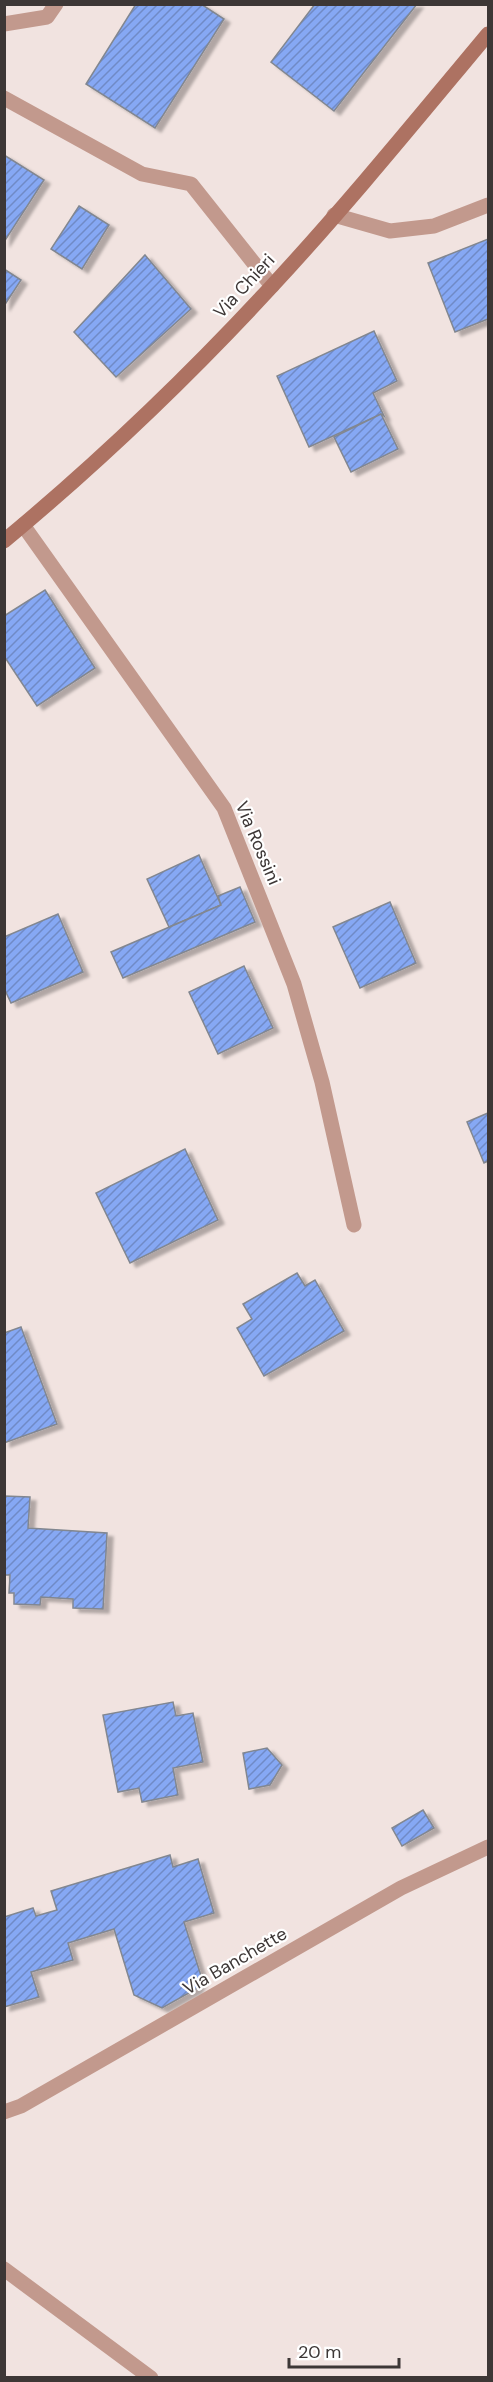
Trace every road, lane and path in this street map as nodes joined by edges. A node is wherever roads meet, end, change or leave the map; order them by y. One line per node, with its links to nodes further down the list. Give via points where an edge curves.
1 (56, 4): 2 (street, via 47,17)
2 (4, 24)
3 (489, 34): 6 (main road, Via Chieri)
4 (4, 98): 7 (street, via 141,174 191,184)
5 (489, 206): 6 (street, via 434,226 390,231)
6 (334, 215): 7 (main road, Via Chieri)
7 (272, 286): 8 (main road, Via Chieri, via 173,390)
8 (23, 525): 9 (main road, Via Chieri); 10 (street, Via Rossini, via 224,808 294,984 322,1082)
9 (4, 540)
10 (354, 1225)
11 (489, 1847): 12 (street, Via Banchette, via 401,1888 32,2100)
12 (4, 2112)
13 (4, 2269): 14 (street)
14 (151, 2378)

